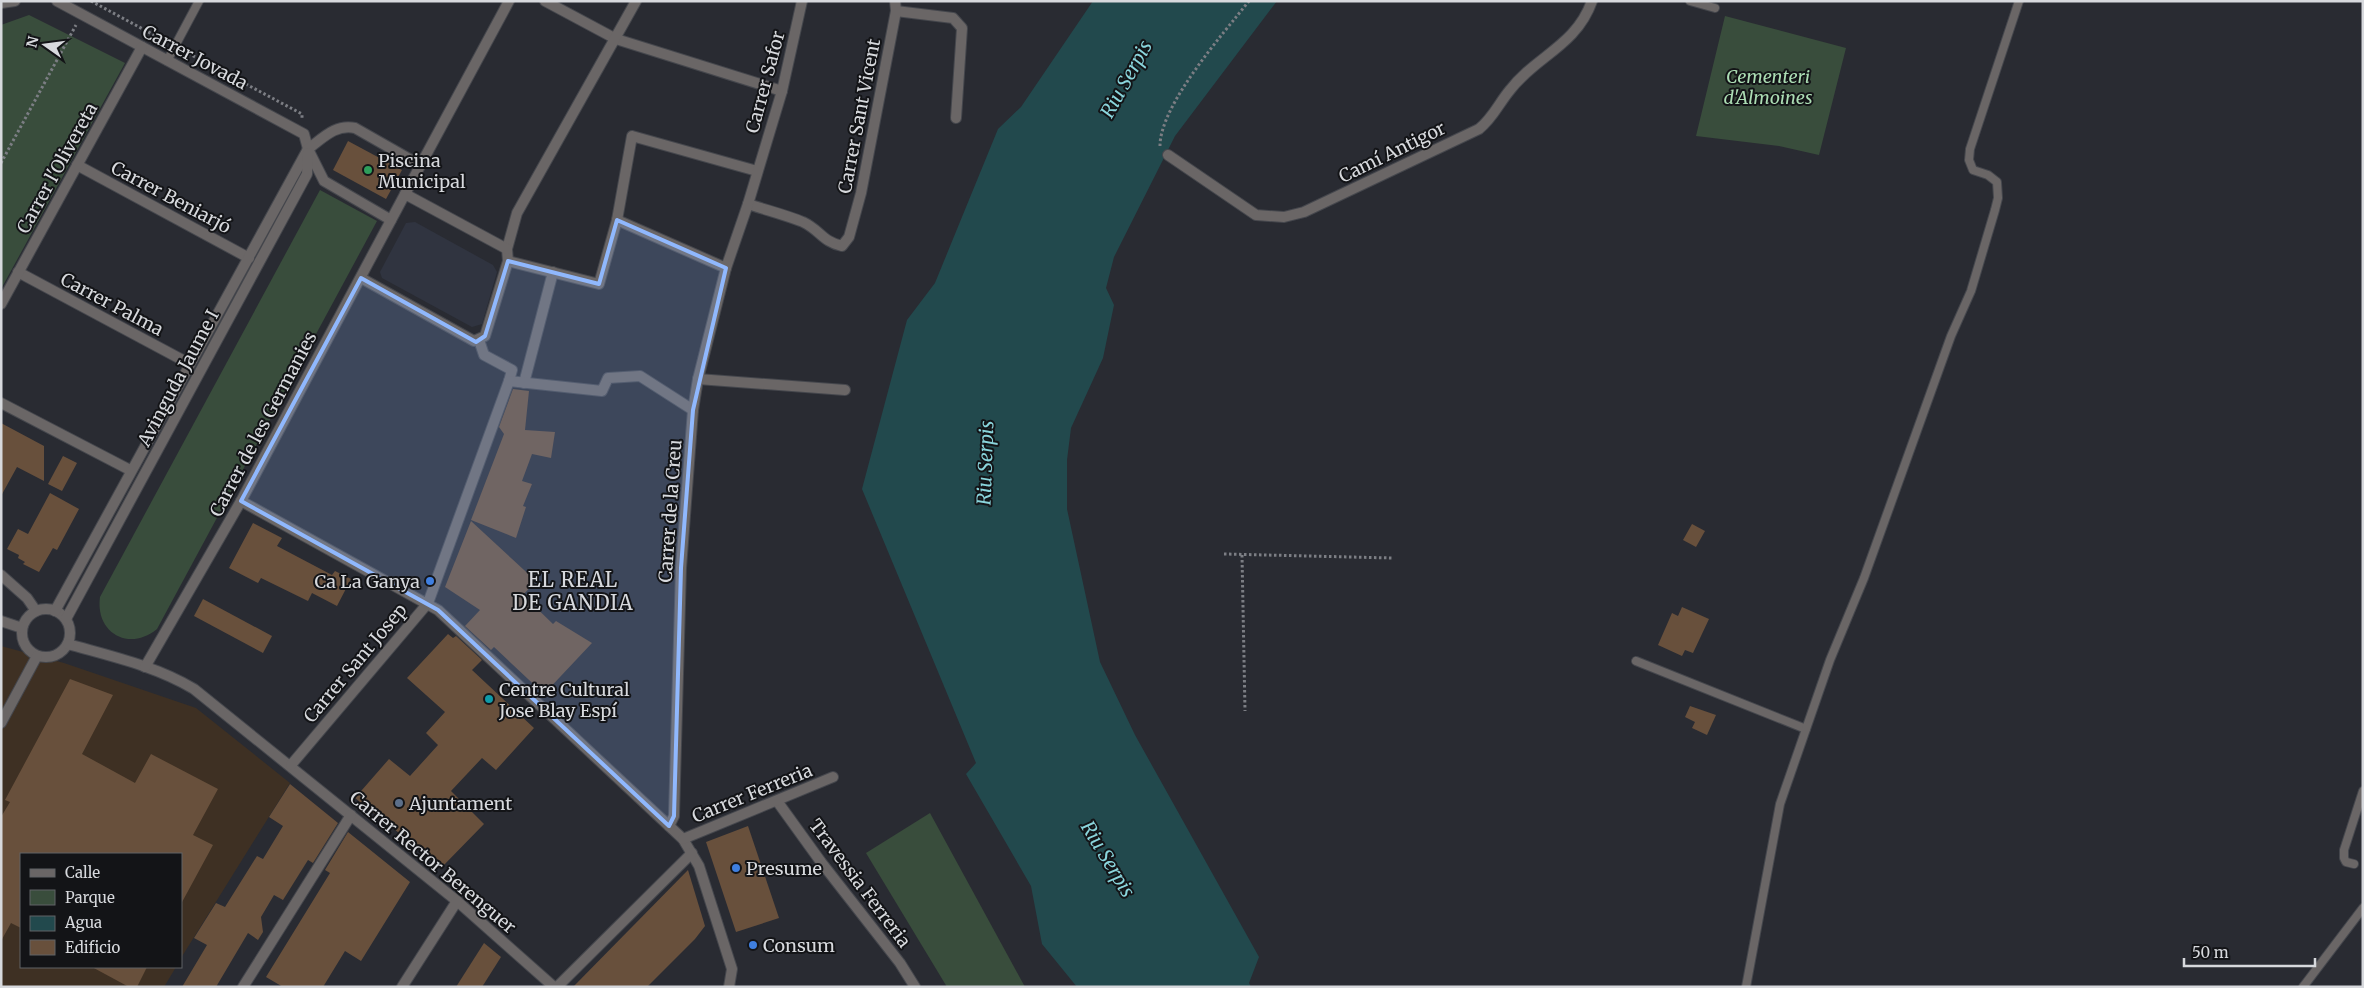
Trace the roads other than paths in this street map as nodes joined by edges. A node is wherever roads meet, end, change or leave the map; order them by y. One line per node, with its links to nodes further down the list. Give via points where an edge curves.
1 (15, 1): 11 (street)
2 (57, 1): 15 (street, Carrer Jovada)
3 (199, 1): 16 (lane)
4 (509, 1): 22 (street, Carrer de les Germanies)
5 (545, 1): 14 (street)
6 (636, 1): 14 (street)
7 (802, 1): 17 (street, Carrer Safor)
8 (1592, 1): 20 (street, Camí Antigor, via 1580,25 1561,47 1526,73 1479,129 1304,212 1284,217 1256,215)
9 (1690, 1): 13 (lane)
10 (2020, 1): 58 (lane, via 1970,149 1969,160 1973,170 1997,182 1998,190 1984,246 1966,306 1947,347)
11 (1, 3)
12 (896, 6): 18 (street, via 953,18 962,28); 25 (street, Carrer Sant Vicent, via 861,193 848,237 842,246 832,244 804,223)
13 (1715, 8)
14 (616, 39): 17 (street); 28 (street, via 517,213)
15 (142, 47): 16 (street, Carrer Jovada); 21 (street, Carrer l'Olivereta)
16 (167, 60): 19 (street, Carrer Jovada, via 304,134)
17 (782, 91): 23 (street, Carrer Safor)
18 (956, 118)
19 (308, 149): 22 (street, Avinguda Jaume I, via 337,128 355,128); 26 (street, via 324,181); 29 (street, Avinguda Jaume I); 50 (street, Avinguda Jaume I, via 307,174)
20 (1168, 155)
21 (77, 165): 29 (street, Carrer Beniarjó); 32 (street, Carrer l'Olivereta)
22 (420, 165): 24 (street, Carrer de les Germanies)
23 (757, 171): 25 (street, Carrer Safor); 27 (street, via 632,136)
24 (405, 194): 26 (street, Carrer de les Germanies); 28 (street)
25 (748, 204): 31 (street, Carrer de la Creu)
26 (391, 220): 34 (street, Carrer de les Germanies)
27 (617, 220): 31 (street); 33 (street, via 598,284)
28 (507, 249): 30 (street)
29 (249, 258): 37 (street, Avinguda Jaume I)
30 (508, 261): 33 (street); 36 (street, via 485,336)
31 (726, 268): 38 (street, Carrer de la Creu)
32 (18, 272): 35 (street, Carrer l'Olivereta); 37 (street, Carrer Palma)
33 (553, 272): 40 (street)
34 (361, 278): 36 (street, via 474,341); 45 (street, Carrer de les Germanies)
35 (1, 304)
36 (479, 340): 39 (street, via 484,355 512,370)
37 (190, 364): 44 (street, Avinguda Jaume I)
38 (698, 379): 41 (street); 43 (street, Carrer de la Creu)
39 (509, 381): 40 (street); 47 (street, Carrer Sant Josep)
40 (524, 383): 43 (street, via 602,391 608,378 640,376)
41 (845, 390)
42 (1, 403): 44 (street)
43 (693, 410): 64 (street, Carrer de la Creu, via 681,568 674,816)
44 (130, 470): 49 (street, Avinguda Jaume I)
45 (241, 501): 47 (street); 56 (street, Carrer de les Germanies)
46 (1, 575): 48 (street, via 28,598)
47 (428, 603): 59 (street, Carrer Sant Josep); 64 (street)
48 (36, 610): 49 (street); 52 (street, via 25,620)
49 (55, 611): 50 (street)
50 (66, 619): 53 (street, via 70,631)
51 (1, 621): 52 (street)
52 (22, 628): 54 (street, via 26,648)
53 (68, 644): 54 (street, via 51,657); 56 (street, Carrer Rector Berenguer)
54 (37, 656): 57 (street)
55 (1636, 661): 58 (lane)
56 (145, 667): 59 (street, Carrer Rector Berenguer, via 194,689)
57 (1, 724)
58 (1806, 729): 76 (lane, via 1780,804)
59 (291, 765): 63 (street, Carrer Rector Berenguer)
60 (833, 777): 62 (street, Carrer Ferreria)
61 (2363, 791): 67 (lane, via 2344,850 2346,862)
62 (777, 801): 65 (street, Carrer Ferreria); 75 (street, Travessia Ferreria)
63 (351, 814): 68 (street, Carrer Rector Berenguer); 70 (street)
64 (669, 826): 65 (street)
65 (683, 839): 66 (street)
66 (692, 853): 73 (street); 74 (street, via 732,969)
67 (2354, 864)
68 (458, 901): 71 (street); 72 (street, Carrer Rector Berenguer)
69 (2363, 908): 77 (lane)
70 (242, 987)
71 (402, 987)
72 (554, 987)
73 (557, 987)
74 (729, 987)
75 (915, 987)
76 (1746, 987)
77 (2304, 987)

